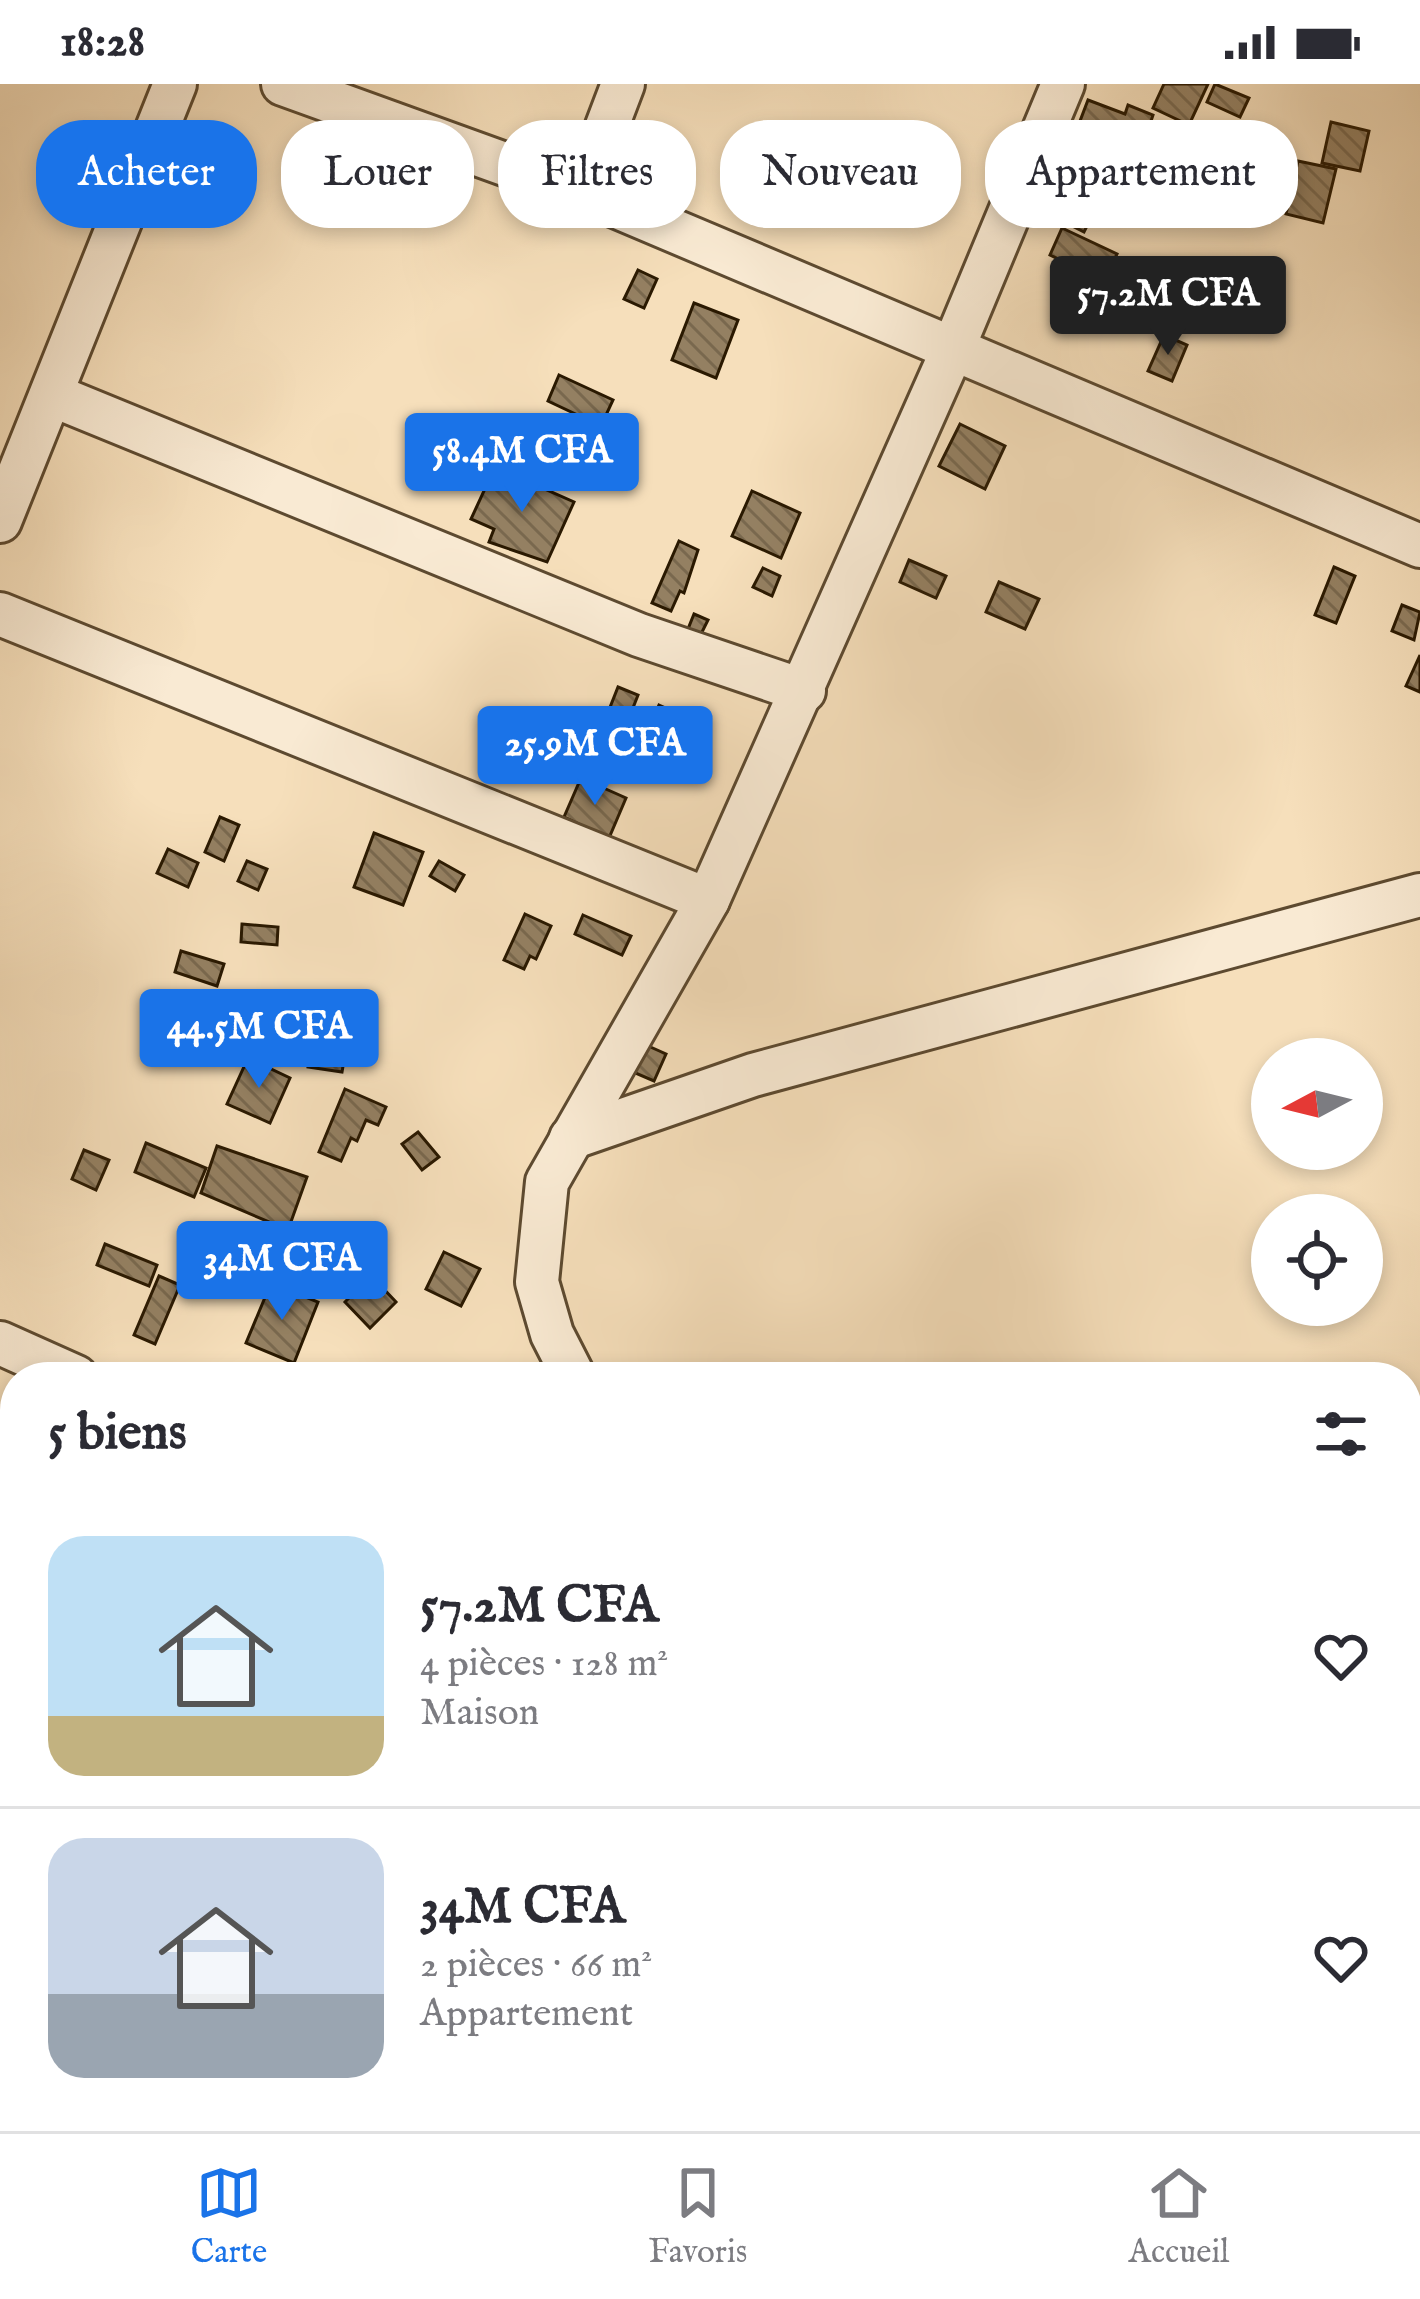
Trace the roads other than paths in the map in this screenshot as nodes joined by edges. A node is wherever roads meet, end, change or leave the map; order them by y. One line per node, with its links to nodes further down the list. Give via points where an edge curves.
1 (175, 84): 9 (street)
2 (284, 84): 6 (street)
3 (623, 84): 5 (street)
4 (1063, 84): 8 (street)
5 (609, 120)
6 (498, 161)
7 (668, 228): 8 (street)
8 (952, 351): 11 (street); 13 (street)
9 (52, 395): 10 (street); 13 (street, via 639,635)
10 (0, 520)
11 (1420, 546)
12 (0, 614): 15 (street)
13 (804, 692): 15 (street)
14 (1420, 895): 16 (street, via 753,1075)
15 (708, 900): 16 (street)
16 (571, 1138): 17 (street, via 547,1182 537,1282)
17 (552, 1334): 20 (street); 21 (street)
18 (0, 1343): 19 (street)
19 (42, 1362)
20 (539, 1362)
21 (566, 1362)

